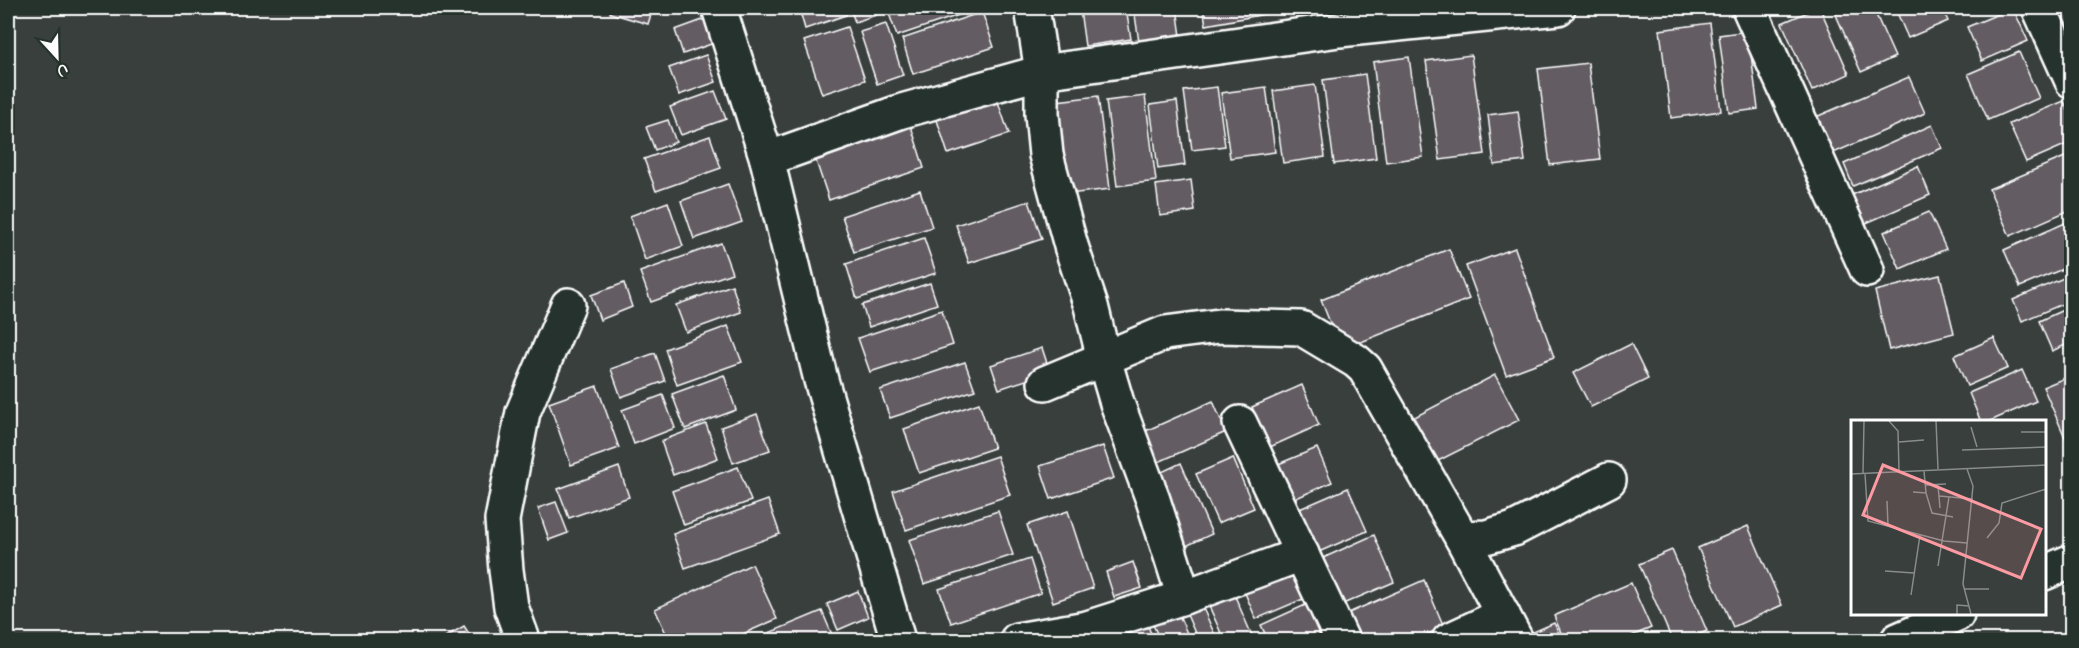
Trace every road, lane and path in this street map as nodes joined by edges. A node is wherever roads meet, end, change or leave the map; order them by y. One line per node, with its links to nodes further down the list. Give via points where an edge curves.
1 (719, 8): 9 (street)
2 (1032, 8): 7 (street)
3 (1558, 8): 6 (street)
4 (1749, 8): 10 (street)
5 (2039, 8): 8 (street)
6 (1335, 19): 7 (street)
7 (1042, 72): 9 (street, via 902,111); 12 (street, via 1041,114 1046,155)
8 (2072, 81)
9 (767, 159): 24 (street, via 821,380)
10 (1867, 270)
11 (568, 305): 23 (street, via 524,412 502,520 512,607)
12 (1104, 359): 13 (street); 16 (street, via 1182,329 1301,328 1365,369); 20 (street)
13 (1045, 383)
14 (1240, 423): 17 (street)
15 (1609, 480): 16 (street, via 1514,529)
16 (1462, 538): 22 (street)
17 (1302, 554): 20 (street); 26 (street)
18 (2072, 561): 19 (street)
19 (2046, 572)
20 (1184, 597): 25 (street, via 1087,627)
21 (1955, 615): 28 (street)
22 (1509, 628): 27 (street)
23 (523, 640)
24 (898, 640)
25 (1017, 640)
26 (1342, 640)
27 (1449, 640)
28 (1898, 640)

